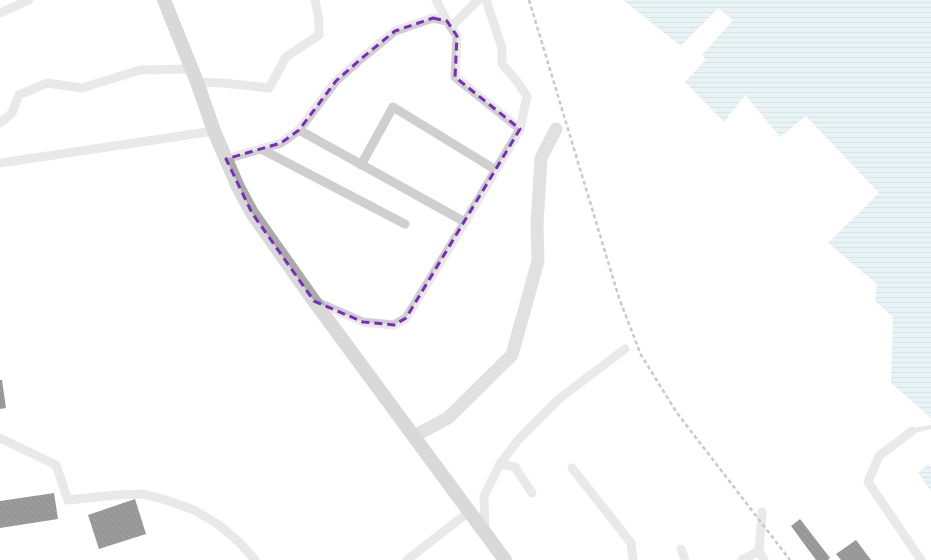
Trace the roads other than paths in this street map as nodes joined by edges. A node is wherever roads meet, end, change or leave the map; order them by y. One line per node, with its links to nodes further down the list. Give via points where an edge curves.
1 (29, 0): 7 (street)
2 (164, 0): 9 (main road)
3 (315, 0): 9 (street, via 319,35 286,57 269,88 223,83)
4 (436, 0): 8 (street)
5 (478, 0): 8 (street)
6 (486, 0): 11 (street, via 502,48 502,64 527,96)
7 (0, 12)
8 (449, 24): 11 (street, via 457,36 455,77); 13 (street, via 433,18 395,31 336,81)
9 (194, 75): 10 (street, via 140,70 82,88 47,83 19,95 12,113); 14 (main road)
10 (0, 123)
11 (520, 129): 19 (street)
12 (556, 129): 26 (street, via 541,158 537,224 538,261 512,355 448,418)
13 (299, 130): 15 (street, via 281,143); 18 (street)
14 (214, 131): 16 (main road); 17 (street)
15 (261, 149): 16 (street); 21 (street)
16 (226, 159): 22 (main road, via 252,213)
17 (0, 163)
18 (361, 164): 19 (street, via 394,107); 20 (street)
19 (496, 170): 20 (street)
20 (465, 222): 22 (street, via 406,318 394,325 363,322)
21 (405, 224)
22 (314, 301): 26 (main road)
23 (625, 349): 28 (street, via 560,398 518,440)
24 (931, 427): 25 (lane)
25 (912, 431): 43 (street, via 879,456 868,482)
26 (414, 436): 31 (main road)
27 (0, 438): 36 (street, via 56,465 68,500 143,494 163,499 194,510 219,525)
28 (500, 464): 30 (street, via 515,467); 33 (street, via 484,496)
29 (572, 468): 39 (street, via 631,543)
30 (532, 494)
31 (470, 511): 33 (main road); 37 (street)
32 (762, 512): 35 (street)
33 (485, 532): 38 (main road)
34 (681, 549): 40 (street)
35 (759, 551): 41 (street); 42 (street)
36 (256, 560)
37 (407, 560)
38 (505, 560)
39 (633, 560)
40 (685, 560)
41 (742, 560)
42 (764, 560)
43 (922, 560)

